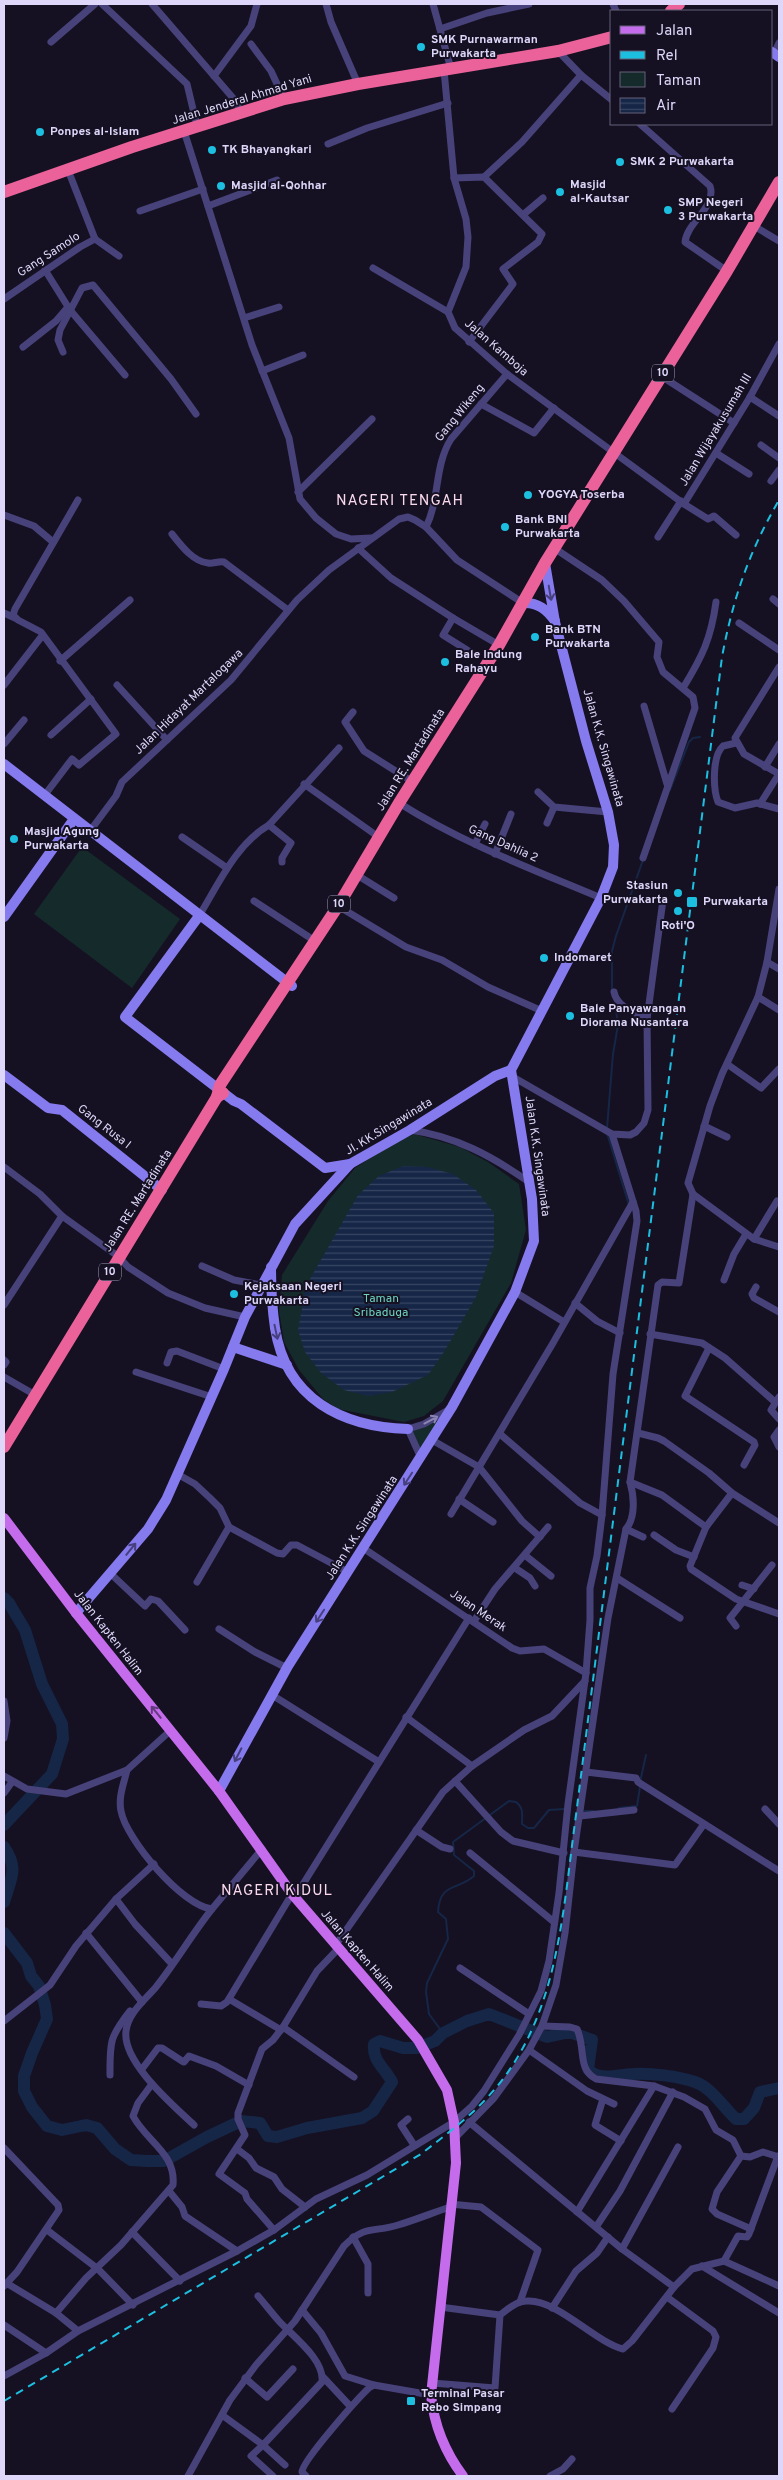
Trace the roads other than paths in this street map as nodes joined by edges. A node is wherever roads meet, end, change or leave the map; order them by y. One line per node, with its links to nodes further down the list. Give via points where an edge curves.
1 (95, 4): 10 (street)
2 (102, 4): 22 (street, via 187,84)
3 (152, 4): 15 (street)
4 (257, 4): 15 (street, via 250,26)
5 (326, 4): 16 (street)
6 (433, 4): 8 (street)
7 (529, 4): 8 (street, via 487,13)
8 (440, 29): 13 (street)
9 (610, 38): 12 (highway, Jalan Jenderal Ahmad Yani)
10 (51, 42)
11 (251, 44): 18 (street, via 271,70)
12 (558, 51): 13 (highway, Jalan Jenderal Ahmad Yani); 14 (street)
13 (448, 69): 16 (highway, Jalan Jenderal Ahmad Yani); 19 (street)
14 (581, 74): 17 (street); 26 (street, via 522,142)
15 (214, 76): 20 (street)
16 (358, 84): 18 (highway, Jalan Jenderal Ahmad Yani)
17 (610, 98)
18 (284, 100): 20 (highway, Jalan Jenderal Ahmad Yani)
19 (448, 103): 24 (street, via 367,128); 27 (street)
20 (243, 114): 22 (highway, Jalan Jenderal Ahmad Yani)
21 (641, 125): 42 (street, via 710,186 712,197 685,242)
22 (197, 126): 23 (highway, Jalan Jenderal Ahmad Yani)
23 (185, 135): 25 (highway, Jalan Jenderal Ahmad Yani, via 132,147); 30 (street)
24 (328, 144)
25 (68, 170): 31 (highway, Jalan Jenderal Ahmad Yani); 37 (street, Gang Samolo)
26 (484, 177): 27 (street); 35 (street)
27 (454, 178): 46 (street, via 466,219 467,254 461,283)
28 (277, 180): 33 (street)
29 (779, 182): 36 (highway, 10)
30 (203, 189): 33 (street); 34 (street)
31 (4, 192)
32 (543, 198): 35 (street)
33 (208, 206): 47 (street)
34 (140, 211)
35 (524, 214): 48 (street, via 541,231 541,240 503,269 513,284)
36 (754, 226): 38 (street); 42 (highway, 10)
37 (95, 239): 39 (street); 41 (street, Gang Samolo)
38 (779, 241)
39 (119, 256)
40 (373, 268): 46 (street)
41 (45, 270): 43 (street, Gang Samolo); 45 (street)
42 (727, 271): 56 (highway, 10)
43 (4, 299)
44 (279, 306): 47 (street)
45 (70, 308): 50 (street); 51 (street, via 59,336); 55 (street); 60 (street, via 82,288 93,285 98,289)
46 (448, 312): 48 (street, Jalan Kamboja, via 455,328)
47 (244, 318): 53 (street)
48 (469, 342): 54 (street, Jalan Kamboja)
49 (779, 344): 57 (street, Jalan Wijayakusumah III)
50 (23, 347)
51 (63, 352)
52 (303, 356): 53 (street)
53 (262, 371): 71 (street, via 289,438)
54 (507, 374): 58 (street, Gang Wikeng); 59 (street, Jalan Kamboja)
55 (125, 375)
56 (661, 376): 63 (street); 66 (highway, 10)
57 (750, 397): 61 (street); 63 (street, Jalan Wijayakusumah III)
58 (481, 404): 59 (street, via 534,433); 75 (street, Gang Wikeng, via 444,451 433,511)
59 (554, 408): 66 (street, Jalan Kamboja)
60 (196, 414)
61 (779, 416)
62 (372, 419): 71 (street)
63 (734, 423): 65 (street, Jalan Wijayakusumah III)
64 (761, 445): 67 (street)
65 (716, 453): 69 (street); 73 (street, Jalan Wijayakusumah III)
66 (613, 454): 73 (street, Jalan Wijayakusumah III); 82 (highway, 10)
67 (779, 458)
68 (779, 470): 70 (street)
69 (749, 474)
70 (771, 481)
71 (298, 492): 79 (street, via 302,504 336,534 351,539)
72 (78, 500): 80 (street)
73 (682, 503): 77 (street, via 708,520 714,516); 78 (street)
74 (4, 515): 80 (street, via 34,526)
75 (426, 527): 79 (street, Jalan Hidayat Martalogawa, via 412,518 403,518); 86 (street, Jalan Hidayat Martalogawa, via 457,560)
76 (172, 534): 87 (street, via 198,560 224,562)
77 (736, 536)
78 (658, 537)
79 (372, 538): 81 (street, Jalan Hidayat Martalogawa)
80 (53, 542): 89 (street, via 15,609)
81 (358, 548): 87 (street, Jalan Hidayat Martalogawa, via 329,570); 90 (street, via 391,578)
82 (554, 548): 83 (highway, 10); 101 (street, via 602,580 624,601 659,642 657,657 663,672)
83 (545, 563): 86 (highway, Jalan RE. Martadinata / 10); 91 (street, Jalan K.K. Singawinata, one-way to 91)
84 (130, 600): 97 (street)
85 (716, 602): 101 (street, via 710,638 700,662)
86 (523, 603): 91 (street, via 539,605); 94 (highway, Jalan RE. Martadinata / 10)
87 (288, 610): 107 (street, Jalan Hidayat Martalogawa, via 241,668)
88 (4, 613): 89 (street)
89 (15, 618): 93 (street, via 37,629)
90 (453, 618): 94 (street); 96 (street, via 443,635)
91 (556, 622): 124 (street, Jalan K.K. Singawinata)
92 (739, 623): 95 (street)
93 (42, 636): 97 (street); 99 (street)
94 (499, 645): 115 (highway, Jalan RE. Martadinata / 10)
95 (779, 650)
96 (475, 656)
97 (60, 660): 102 (street)
98 (779, 667): 108 (street, via 736,734)
99 (4, 685)
100 (117, 685): 107 (street)
101 (683, 688): 117 (street, via 693,697 695,708)
102 (91, 699): 106 (street); 119 (street, via 116,734 79,765 72,759)
103 (644, 706): 117 (street)
104 (352, 712): 115 (street, via 345,722 361,748)
105 (24, 720): 109 (street)
106 (51, 735)
107 (167, 740): 130 (street, Jalan Hidayat Martalogawa, via 122,782 116,796)
108 (736, 743): 113 (street, via 744,754); 121 (street, via 720,749 716,797 718,802 735,808 750,803)
109 (4, 744)
110 (779, 744): 113 (street)
111 (339, 748): 116 (street)
112 (4, 764): 119 (street)
113 (765, 767): 114 (street)
114 (778, 775): 121 (street)
115 (412, 782): 120 (highway, Jalan RE. Martadinata / 10)
116 (304, 784): 129 (street); 132 (street)
117 (667, 784): 135 (street)
118 (538, 792): 122 (street)
119 (44, 796): 126 (street)
120 (399, 803): 132 (highway, Jalan RE. Martadinata / 10); 133 (street, Gang Dahlia 2, via 430,823)
121 (760, 804): 123 (street)
122 (554, 806): 124 (street); 128 (street)
123 (779, 809)
124 (608, 812): 141 (street, Jalan K.K. Singawinata, via 614,856)
125 (511, 814): 134 (street)
126 (74, 819): 130 (street); 145 (street)
127 (485, 824): 133 (street)
128 (547, 824)
129 (269, 825): 136 (street, via 291,843); 137 (street, via 258,832)
130 (90, 831): 146 (street)
131 (182, 838): 137 (street)
132 (380, 838): 138 (highway, Jalan RE. Martadinata / 10)
133 (475, 844): 134 (street, Gang Dahlia 2)
134 (495, 854): 141 (street, Gang Dahlia 2)
135 (643, 858)
136 (282, 862)
137 (227, 868): 146 (street)
138 (357, 875): 140 (street); 144 (highway, Jalan RE. Martadinata / 10)
139 (779, 889): 148 (street)
140 (394, 898)
141 (601, 898): 154 (street, Jalan K.K. Singawinata)
142 (663, 900): 155 (street)
143 (254, 901): 147 (street)
144 (338, 906): 147 (highway, Jalan RE. Martadinata / 10); 154 (street, via 406,947 442,960 488,987)
145 (4, 916)
146 (199, 916): 150 (street); 160 (street, via 127,1014)
147 (315, 941): 150 (highway, Jalan RE. Martadinata / 10)
148 (767, 962): 149 (street); 152 (street)
149 (779, 969)
150 (289, 984): 160 (highway, Jalan RE. Martadinata / 10)
151 (614, 992): 155 (street, via 621,1005)
152 (758, 997): 153 (street); 156 (street)
153 (779, 1010)
154 (542, 1011): 158 (street, Jalan K.K. Singawinata)
155 (647, 1019): 163 (street, via 648,1110 644,1123 630,1135)
156 (727, 1064): 157 (street, via 761,1088); 161 (street)
157 (779, 1069)
158 (512, 1073): 162 (street, Jl. KK.Singawinata, via 495,1076); 163 (street); 168 (street, Jalan K.K. Singawinata)
159 (4, 1075): 169 (street, Gang Rusa I, via 48,1108 62,1110)
160 (221, 1090): 167 (street); 169 (highway, Jalan RE. Martadinata / 10)
161 (704, 1126): 164 (street); 171 (street, via 688,1183)
162 (410, 1130): 165 (street, Jl. KK.Singawinata); 168 (street, via 461,1142 495,1159)
163 (608, 1132): 173 (street)
164 (727, 1137)
165 (350, 1164): 167 (street); 170 (street, Jl. KK.Singawinata)
166 (4, 1167): 174 (street)
167 (325, 1168): 170 (street)
168 (528, 1182): 184 (street, Jalan K.K. Singawinata, via 534,1241)
169 (162, 1190): 178 (highway, Jalan RE. Martadinata / 10)
170 (325, 1191): 180 (street, Jl. KK.Singawinata, via 295,1224)
171 (693, 1194): 175 (street); 191 (street, via 679,1283 662,1282 658,1285)
172 (777, 1201): 176 (street)
173 (633, 1202): 185 (street); 190 (street, via 637,1221)
174 (62, 1216): 178 (street); 186 (street)
175 (746, 1234): 176 (street); 181 (street)
176 (754, 1239): 177 (street)
177 (779, 1247)
178 (119, 1257): 188 (street, via 128,1267 168,1293 205,1308); 201 (highway, Jalan RE. Martadinata / 10)
179 (202, 1266): 182 (street, via 234,1280)
180 (271, 1266): 182 (street, Jl. KK.Singawinata); 197 (street, one-way to 197, via 275,1330)
181 (724, 1280)
182 (261, 1285): 188 (street, Jl. KK.Singawinata)
183 (756, 1287): 187 (street, via 752,1294 754,1298)
184 (515, 1292): 189 (street); 204 (street, Jalan K.K. Singawinata)
185 (575, 1303): 189 (street); 190 (street, via 597,1321)
186 (4, 1305)
187 (779, 1312)
188 (245, 1316): 192 (street, Jl. KK.Singawinata)
189 (564, 1322): 209 (street)
190 (620, 1333): 221 (street, via 613,1374)
191 (650, 1334): 193 (street, via 696,1342); 208 (street)
192 (234, 1347): 197 (street); 198 (street, Jl. KK.Singawinata)
193 (709, 1348): 203 (street); 214 (street, via 685,1396 754,1442)
194 (4, 1360): 196 (street)
195 (167, 1363): 198 (street, via 171,1352 177,1352)
196 (4, 1365)
197 (288, 1365): 206 (street, via 306,1393 334,1414 378,1426)
198 (224, 1370): 202 (street, Jl. KK.Singawinata)
199 (136, 1372): 202 (street)
200 (4, 1377): 201 (street)
201 (36, 1396): 212 (highway, Jalan RE. Martadinata / 10)
202 (212, 1397): 216 (street, Jl. KK.Singawinata)
203 (777, 1400): 205 (street, via 771,1410)
204 (452, 1408): 206 (street, one-way to 204, via 424,1424); 210 (street, Jalan K.K. Singawinata)
205 (779, 1419)
206 (408, 1428): 213 (street)
207 (779, 1430): 211 (street, via 774,1437)
208 (638, 1433): 217 (street); 218 (street, via 664,1441)
209 (500, 1434): 215 (street); 221 (street, via 580,1503)
210 (432, 1440): 213 (street, Jalan K.K. Singawinata); 215 (street)
211 (779, 1447)
212 (4, 1448)
213 (421, 1458): 232 (street, Jalan K.K. Singawinata, one-way to 232)
214 (744, 1465)
215 (480, 1466): 219 (street); 230 (street, via 522,1522)
216 (179, 1475): 226 (street, via 195,1484 220,1508); 238 (street, Jl. KK.Singawinata, one-way to 216, via 148,1529)
217 (630, 1482): 225 (street, via 662,1495); 228 (street, via 632,1522)
218 (734, 1494): 224 (street); 225 (street)
219 (459, 1499): 220 (street); 223 (street)
220 (451, 1514)
221 (602, 1515): 254 (street, via 590,1588)
222 (4, 1518): 246 (main road, Jalan Kapten Halim)
223 (492, 1522)
224 (779, 1523)
225 (704, 1526): 234 (street)
226 (229, 1527): 237 (street, via 277,1553 283,1554 291,1545 298,1545); 241 (street)
227 (548, 1527): 230 (street)
228 (626, 1529): 231 (street); 240 (street)
229 (654, 1535): 234 (street, via 676,1550)
230 (540, 1537): 233 (street)
231 (643, 1537)
232 (363, 1548): 237 (street, Jalan K.K. Singawinata); 249 (street, Jalan Merak)
233 (526, 1556): 236 (street); 239 (street)
234 (694, 1557): 245 (street, via 691,1569 736,1599)
235 (772, 1565): 244 (street)
236 (515, 1568): 243 (street, via 530,1578); 249 (street)
237 (348, 1572): 253 (street, Jalan K.K. Singawinata, one-way to 253)
238 (111, 1574): 246 (street, Jl. KK.Singawinata); 252 (street, via 145,1606 151,1599 158,1601)
239 (551, 1576)
240 (617, 1578): 248 (street); 263 (street, via 608,1618)
241 (197, 1582)
242 (742, 1585): 244 (street)
243 (535, 1586)
244 (754, 1589): 245 (street)
245 (746, 1601): 247 (street); 250 (street, via 730,1618)
246 (76, 1613): 258 (main road, Jalan Kapten Halim, one-way to 246)
247 (779, 1614)
248 (680, 1618)
249 (471, 1620): 254 (street, Jalan Merak, via 516,1650 544,1649); 257 (street)
250 (736, 1626)
251 (219, 1629): 253 (street, via 255,1652)
252 (185, 1630)
253 (288, 1666): 255 (street, Jalan K.K. Singawinata)
254 (586, 1677): 261 (street, via 546,1721 524,1730); 279 (street)
255 (272, 1695): 260 (street); 267 (street, Jalan K.K. Singawinata, one-way to 267)
256 (4, 1703): 259 (street, via 7,1721)
257 (406, 1718): 260 (street); 261 (street)
258 (170, 1731): 262 (street); 267 (main road, Jalan Kapten Halim)
259 (4, 1738)
260 (378, 1762): 282 (street)
261 (472, 1766): 265 (street)
262 (127, 1770): 266 (street, via 66,1794 27,1789); 280 (street, via 121,1811 132,1836)
263 (586, 1772): 271 (street); 272 (street, via 636,1778)
264 (4, 1776): 266 (street)
265 (456, 1781): 274 (street, via 443,1792); 279 (street, via 513,1841)
266 (12, 1782): 268 (street)
267 (219, 1791): 275 (main road, Jalan Kapten Halim)
268 (4, 1793)
269 (765, 1809): 273 (street)
270 (634, 1810): 271 (street)
271 (580, 1811): 277 (street)
272 (704, 1824): 277 (street, via 675,1864); 281 (street)
273 (779, 1824)
274 (416, 1830): 276 (street); 287 (street)
275 (262, 1849): 282 (main road, Jalan Kapten Halim); 284 (street)
276 (450, 1850)
277 (574, 1852): 296 (street, via 560,1968)
278 (470, 1853): 285 (street)
279 (564, 1853): 285 (street)
280 (154, 1864): 283 (street); 284 (street, via 182,1895)
281 (779, 1871)
282 (294, 1896): 287 (main road, Jalan Kapten Halim); 290 (street)
283 (116, 1899): 286 (street); 288 (street)
284 (212, 1909): 288 (street)
285 (554, 1922): 293 (street, via 541,1991)
286 (86, 1934): 291 (street); 294 (street, via 46,1989)
287 (337, 1947): 295 (street, via 317,1971); 308 (main road, Jalan Kapten Halim, via 418,2040 447,2090)
288 (172, 1964): 291 (street)
289 (460, 1968): 293 (street)
290 (229, 1999): 292 (street, via 222,2006); 295 (street)
291 (141, 2000): 298 (street, via 129,2019 126,2031 130,2053); 299 (street, via 115,2031 110,2047)
292 (201, 2004)
293 (529, 2014): 308 (street, via 484,2090)
294 (4, 2021)
295 (282, 2029): 300 (street); 302 (street, via 262,2048)
296 (541, 2029): 297 (street); 303 (street, via 573,2027 583,2042 584,2067 596,2079)
297 (529, 2050): 305 (street); 309 (street, via 500,2090)
298 (142, 2070): 301 (street); 302 (street, via 158,2048 162,2048 182,2062 188,2056 216,2066)
299 (110, 2076)
300 (354, 2077)
301 (152, 2084): 310 (street); 319 (street, via 138,2103 134,2116 139,2127 161,2148 171,2164 173,2185)
302 (249, 2085): 316 (street, via 238,2119 245,2135)
303 (654, 2086): 304 (street); 312 (street)
304 (673, 2092): 317 (street, via 705,2109 716,2130 732,2140); 323 (street, via 620,2190)
305 (603, 2099): 306 (street); 312 (street, via 596,2125)
306 (614, 2104)
307 (408, 2119): 313 (street, via 401,2125)
308 (454, 2122): 311 (main road, Jalan Kapten Halim); 313 (street)
309 (469, 2122): 311 (street); 322 (street)
310 (194, 2124)
311 (455, 2138): 320 (main road, Jalan Kapten Halim, via 456,2163)
312 (621, 2141): 322 (street)
313 (414, 2145): 321 (street, via 367,2175)
314 (678, 2147): 330 (street)
315 (4, 2148): 325 (street, via 58,2205 59,2210)
316 (236, 2149): 321 (street, via 256,2168 274,2177); 326 (street, via 218,2174 245,2193 247,2200)
317 (741, 2156): 318 (street, via 750,2157 763,2152); 324 (street, via 716,2192 712,2209 716,2214)
318 (778, 2157): 324 (street)
319 (169, 2191): 327 (street); 331 (street, via 186,2216)
320 (450, 2206): 328 (street, via 396,2226 369,2229); 342 (street, via 481,2207 538,2250); 344 (main road, Jalan Kapten Halim)
321 (305, 2207): 326 (street)
322 (577, 2212): 323 (street)
323 (596, 2227): 329 (street)
324 (751, 2229): 332 (street, via 747,2237 738,2236)
325 (47, 2230): 334 (street); 336 (street)
326 (274, 2230): 331 (street)
327 (132, 2232): 334 (street); 335 (street)
328 (352, 2237): 339 (street, via 368,2264); 346 (street)
329 (608, 2238): 330 (street); 345 (street, via 597,2253 576,2271)
330 (622, 2249): 338 (street)
331 (237, 2252): 335 (street)
332 (724, 2261): 333 (street); 337 (street)
333 (702, 2266): 338 (street, via 692,2269); 348 (street)
334 (98, 2269): 343 (street); 347 (street)
335 (180, 2281): 343 (street)
336 (6, 2285): 347 (street)
337 (779, 2286)
338 (674, 2287): 341 (street)
339 (368, 2293)
340 (258, 2296): 351 (street)
341 (667, 2297): 345 (street, via 623,2349); 362 (street, via 713,2331 716,2337 713,2348)
342 (520, 2302): 345 (street, via 537,2302); 349 (street)
343 (133, 2305): 352 (street)
344 (440, 2306): 349 (street); 358 (main road, Jalan Kapten Halim)
345 (552, 2308)
346 (302, 2310): 351 (street); 359 (street, via 325,2340 345,2376)
347 (56, 2313): 352 (street)
348 (779, 2313)
349 (500, 2315): 358 (street, via 495,2388)
350 (4, 2325): 353 (street)
351 (288, 2330): 356 (street, via 307,2348); 357 (street)
352 (78, 2331): 353 (street)
353 (46, 2353): 355 (street)
354 (293, 2369): 357 (street, via 268,2396)
355 (4, 2376)
356 (322, 2377): 361 (street); 364 (street, via 322,2382)
357 (246, 2378): 363 (street)
358 (432, 2383): 360 (main road, Jalan Kapten Halim)
359 (374, 2385): 360 (street); 361 (street)
360 (431, 2395): 370 (main road, Jalan Kapten Halim, via 442,2442)
361 (350, 2406): 369 (street, via 304,2464 302,2472)
362 (672, 2409)
363 (222, 2415): 364 (street); 367 (street)
364 (264, 2445): 366 (street); 368 (street, via 251,2456)
365 (572, 2459): 371 (street)
366 (284, 2464)
367 (188, 2476)
368 (273, 2476)
369 (306, 2476)
370 (463, 2476)
371 (550, 2476)

